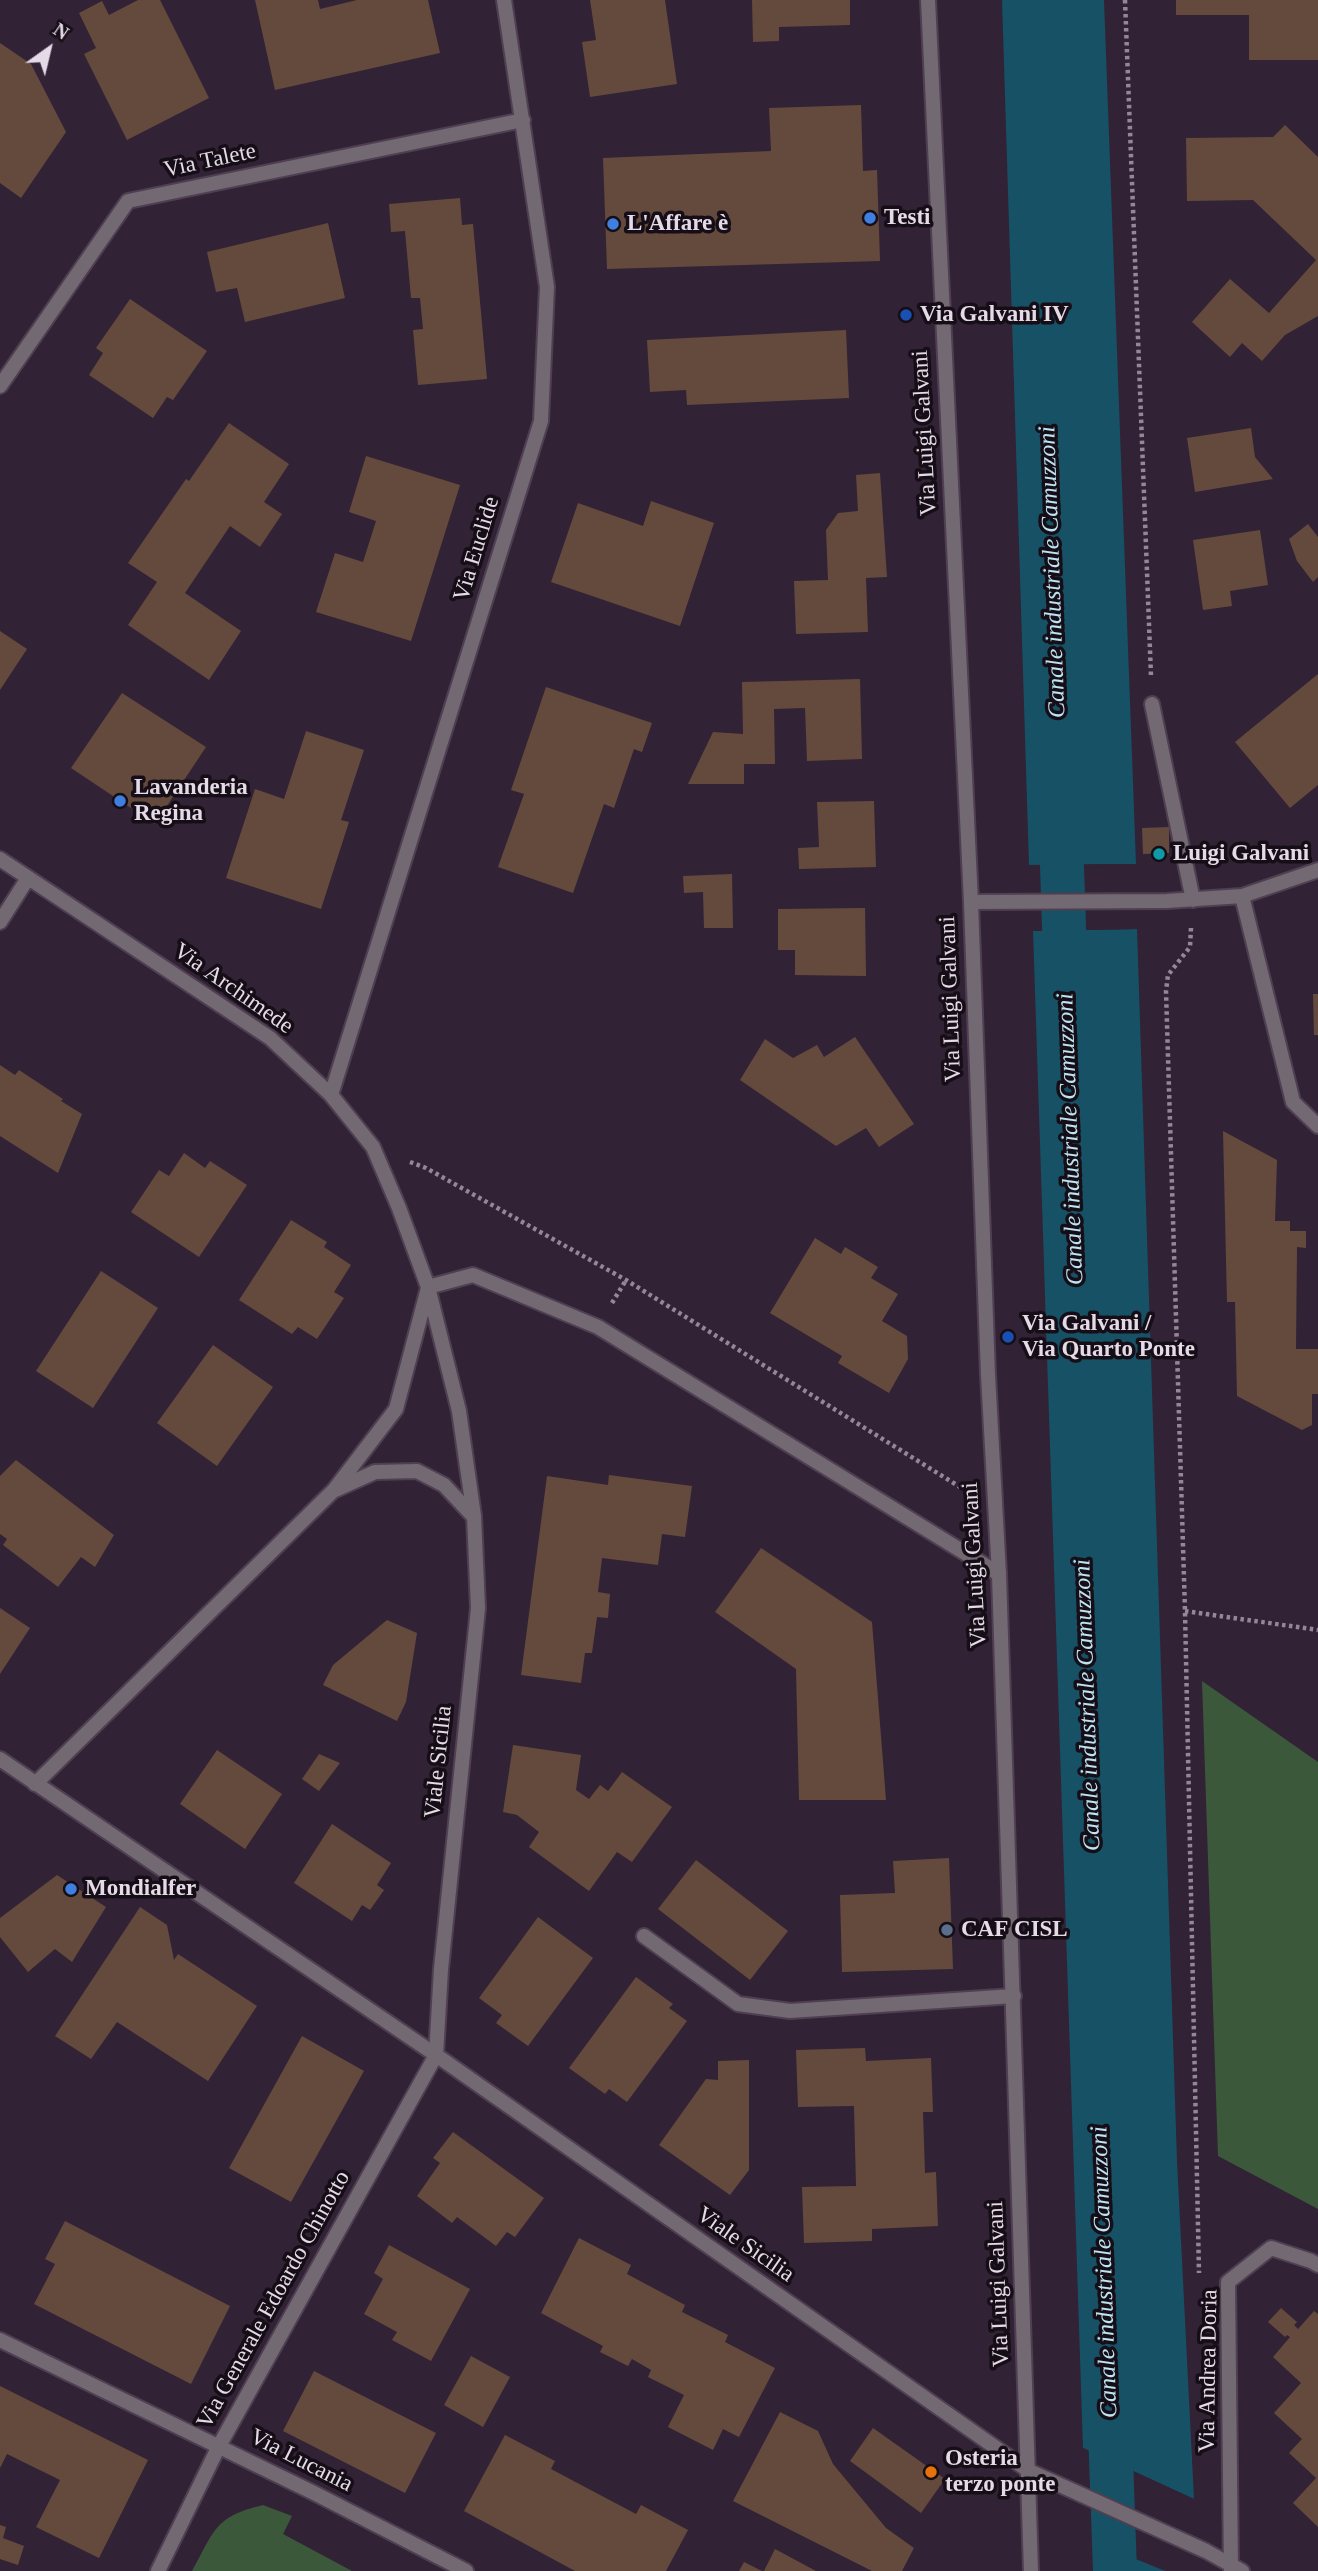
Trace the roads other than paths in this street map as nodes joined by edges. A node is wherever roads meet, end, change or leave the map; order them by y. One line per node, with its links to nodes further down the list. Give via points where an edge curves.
1 (504, 0): 3 (street, Via Euclide)
2 (928, 0): 11 (street, Via Luigi Galvani)
3 (523, 120): 4 (street, Via Talete, via 128,201); 13 (street, Via Euclide, via 547,287 541,421)
4 (0, 386)
5 (1152, 704): 10 (street)
6 (0, 859): 8 (street, Via Archimede)
7 (1318, 870): 9 (street)
8 (28, 878): 12 (street); 13 (street, Via Archimede, via 270,1038)
9 (1242, 896): 10 (street); 14 (street, via 1293,1102)
10 (1193, 900): 11 (street)
11 (971, 902): 18 (street, Via Luigi Galvani)
12 (0, 922)
13 (331, 1095): 15 (street, Via Archimede, via 373,1147)
14 (1318, 1126)
15 (428, 1287): 16 (street, via 396,1409); 17 (street, Viale Sicilia, via 460,1411); 18 (street, via 473,1275 598,1327)
16 (334, 1490): 17 (street, via 374,1472 417,1471 444,1485); 20 (street)
17 (474, 1516): 23 (street, Viale Sicilia, via 478,1608 440,1969)
18 (999, 1574): 22 (street, Via Luigi Galvani)
19 (0, 1759): 20 (street, Viale Sicilia)
20 (36, 1784): 23 (street, Viale Sicilia)
21 (644, 1936): 22 (street, via 738,2004 790,2011)
22 (1014, 1996): 27 (street, Via Luigi Galvani)
23 (436, 2054): 26 (street, Via Generale Edoardo Chinotto); 27 (street, Viale Sicilia)
24 (1318, 2266): 28 (street, Via Andrea Doria, via 1272,2248 1228,2282)
25 (0, 2340): 26 (street, Via Lucania)
26 (219, 2446): 29 (street, Via Generale Edoardo Chinotto); 30 (street, Via Lucania)
27 (1029, 2471): 28 (street, Via Andrea Doria, via 1206,2551); 31 (street, Via Luigi Galvani)
28 (1235, 2569)
29 (158, 2571)
30 (466, 2571)
31 (1031, 2571)

